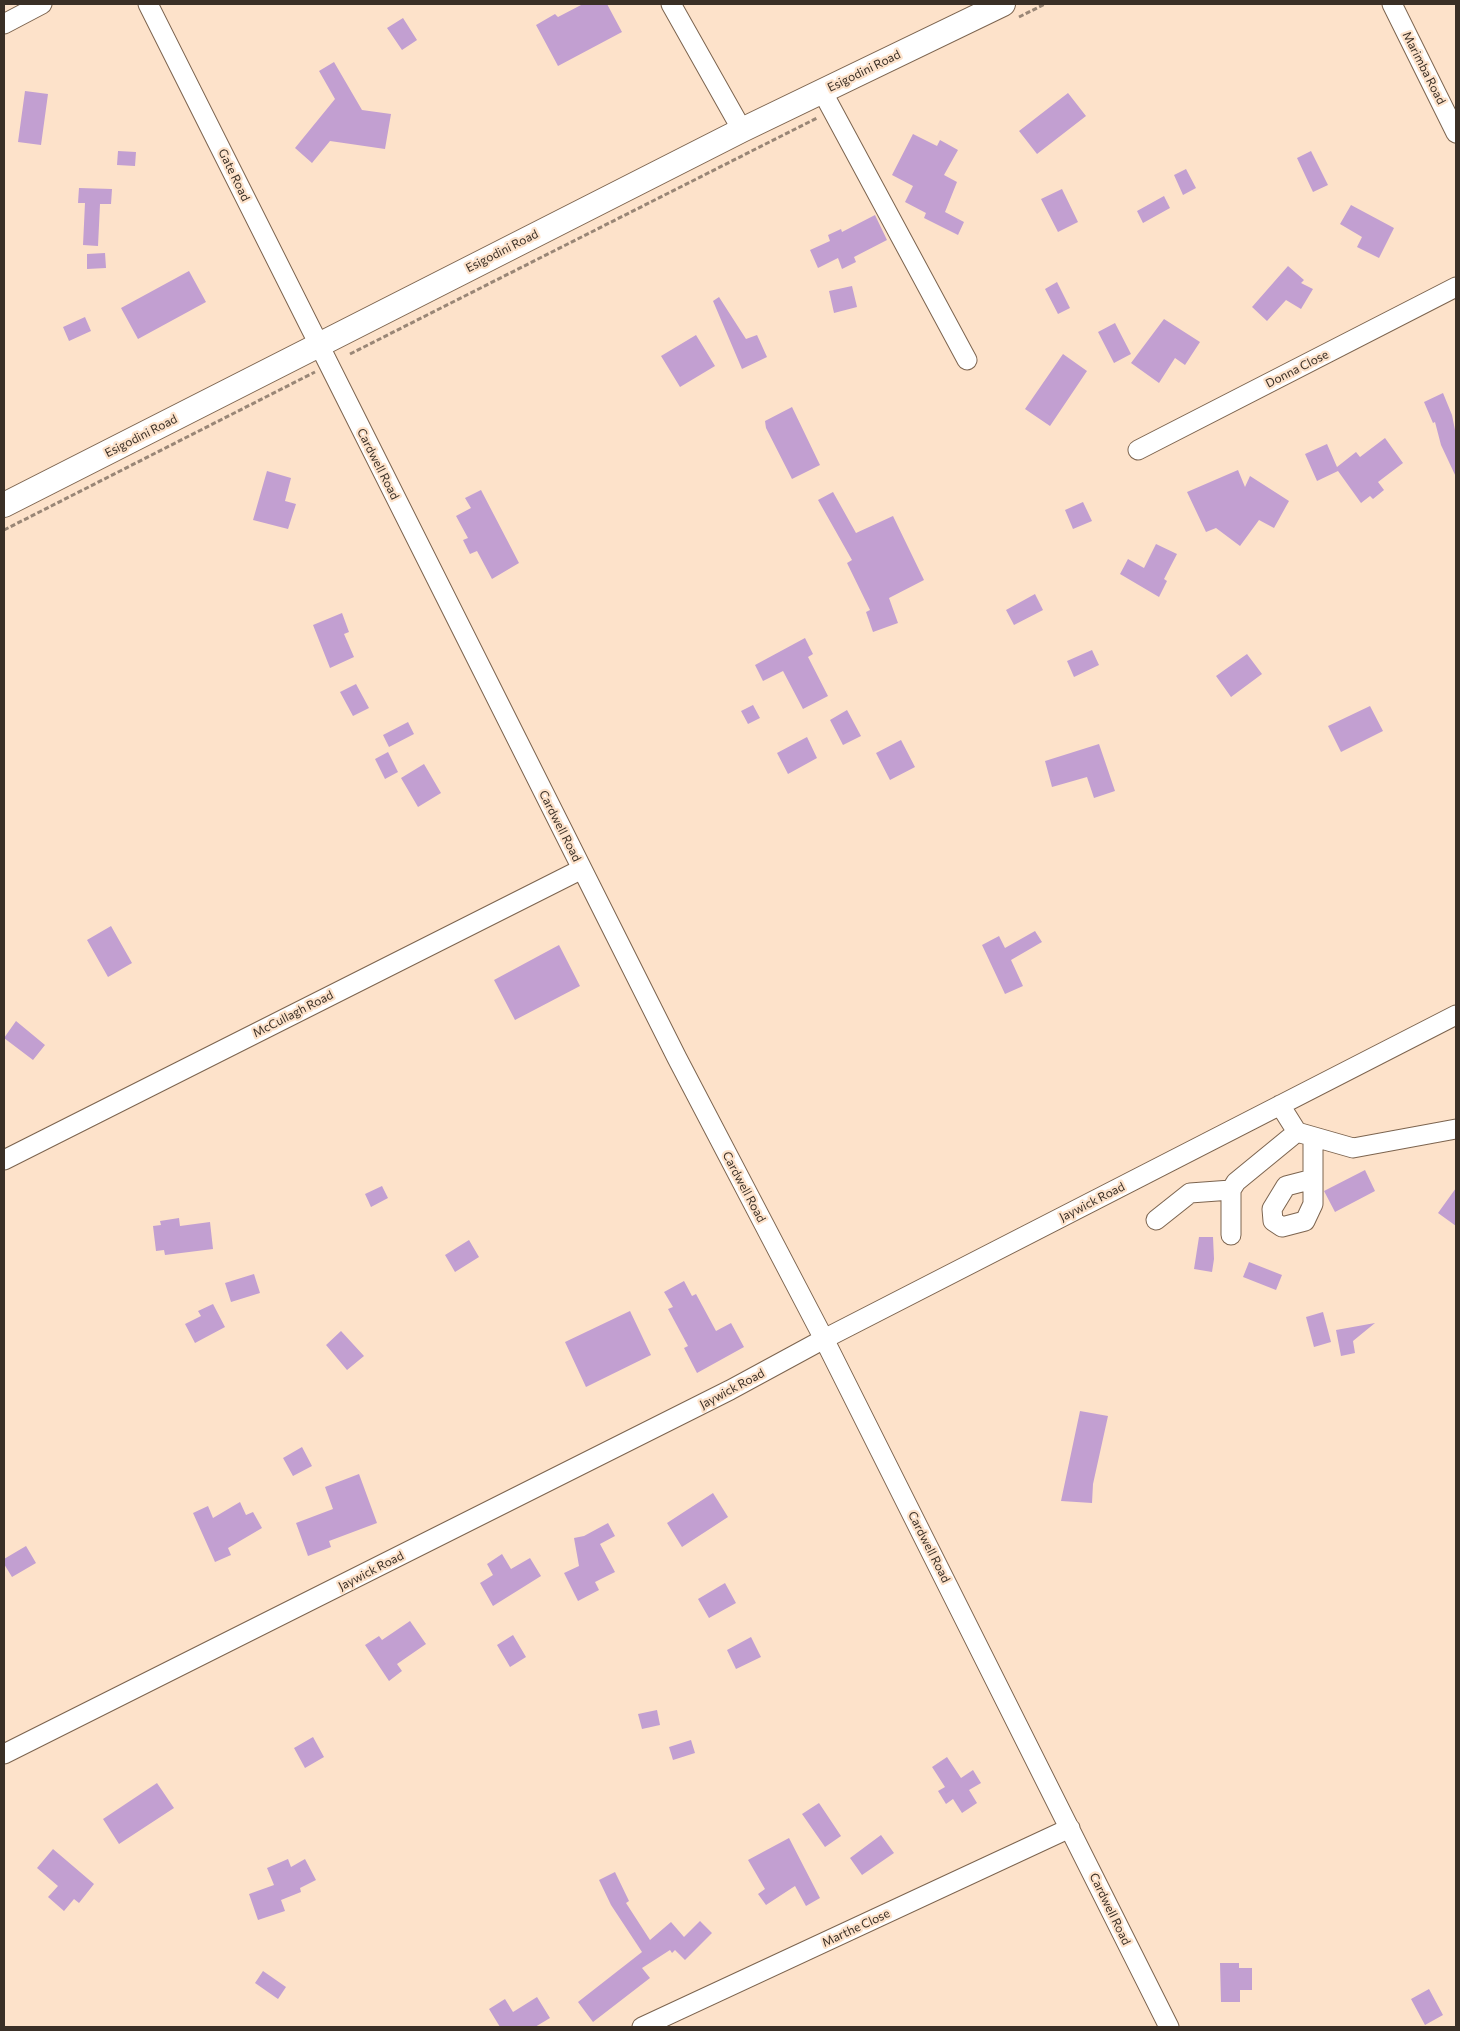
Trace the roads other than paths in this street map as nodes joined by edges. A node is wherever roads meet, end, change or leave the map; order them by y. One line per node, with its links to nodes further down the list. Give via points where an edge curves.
1 (42, 4): 6 (street)
2 (148, 4): 11 (street, Gate Road)
3 (672, 4): 8 (street)
4 (1392, 4): 9 (street, Marimba Road)
5 (1011, 10): 7 (main road, Esigodini Road)
6 (4, 24)
7 (828, 101): 8 (main road, Esigodini Road); 12 (street)
8 (742, 130): 11 (main road, Esigodini Road)
9 (1456, 133)
10 (1456, 287): 13 (street, Donna Close)
11 (324, 356): 14 (main road, Esigodini Road); 15 (street, Cardwell Road)
12 (967, 360)
13 (1138, 450)
14 (4, 505)
15 (582, 870): 20 (street, McCullagh Road); 25 (street, Cardwell Road)
16 (1456, 1014): 17 (street, Jaywick Road)
17 (1280, 1105): 19 (street); 25 (street, Jaywick Road)
18 (1456, 1129): 19 (street, via 1353,1148)
19 (1305, 1135): 21 (street); 22 (street, via 1236,1182)
20 (4, 1160)
21 (1313, 1179)
22 (1231, 1190): 23 (street, via 1190,1193); 24 (street)
23 (1156, 1220)
24 (1231, 1235)
25 (824, 1339): 26 (street, Jaywick Road, via 730,1390); 27 (street, Cardwell Road)
26 (4, 1754)
27 (1070, 1828): 28 (street, Marthe Close); 29 (street, Cardwell Road)
28 (642, 2027)
29 (1169, 2027)

